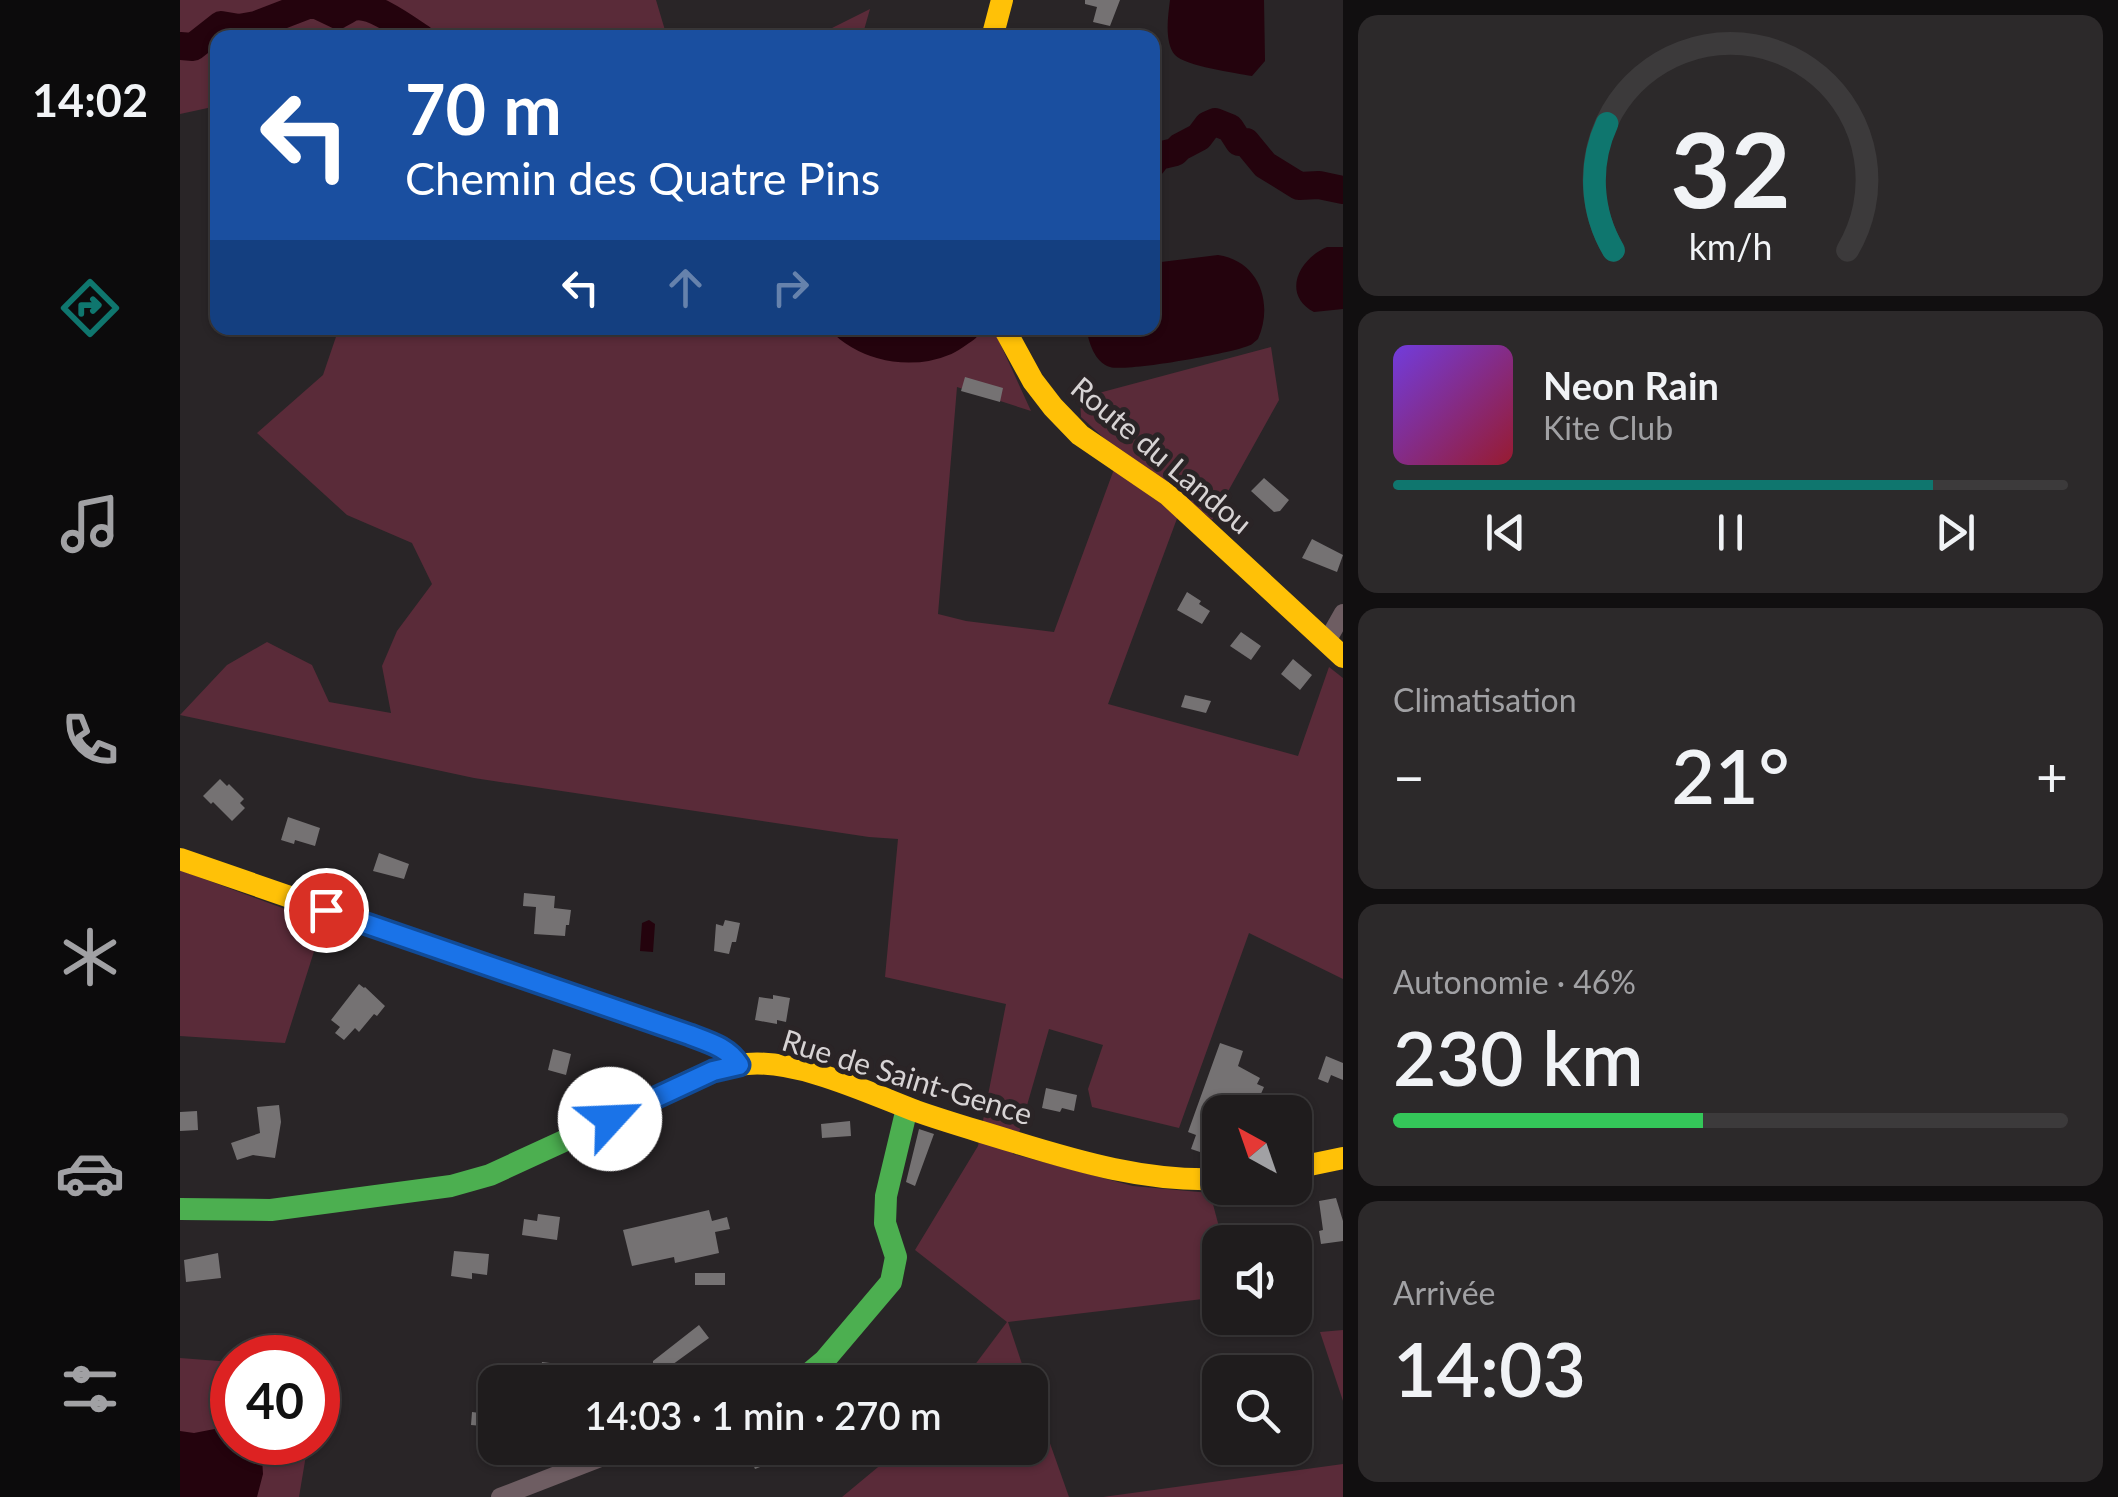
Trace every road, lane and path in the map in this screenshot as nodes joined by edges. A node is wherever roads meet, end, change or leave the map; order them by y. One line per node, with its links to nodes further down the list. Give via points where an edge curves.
1 (1002, 0): 2 (street)
2 (994, 30)
3 (1007, 335): 5 (street, Route du Landou, via 1033,381 1080,435 1168,495)
4 (1343, 612): 5 (street)
5 (1335, 650)
6 (180, 859): 7 (street, via 690,1035 722,1048)
7 (739, 1065): 8 (street, Rue de Saint-Gence, via 793,1070); 12 (street, Rue de Saint-Gence, via 451,1186 271,1210)
8 (908, 1108): 11 (street, Rue de Saint-Gence, via 1066,1158); 13 (street, via 886,1196 885,1223 896,1257 891,1282)
9 (1343, 1158): 10 (street)
10 (1312, 1164)
11 (1202, 1179)
12 (180, 1209)
13 (819, 1365)
14 (582, 1465): 15 (street)
15 (500, 1497)

